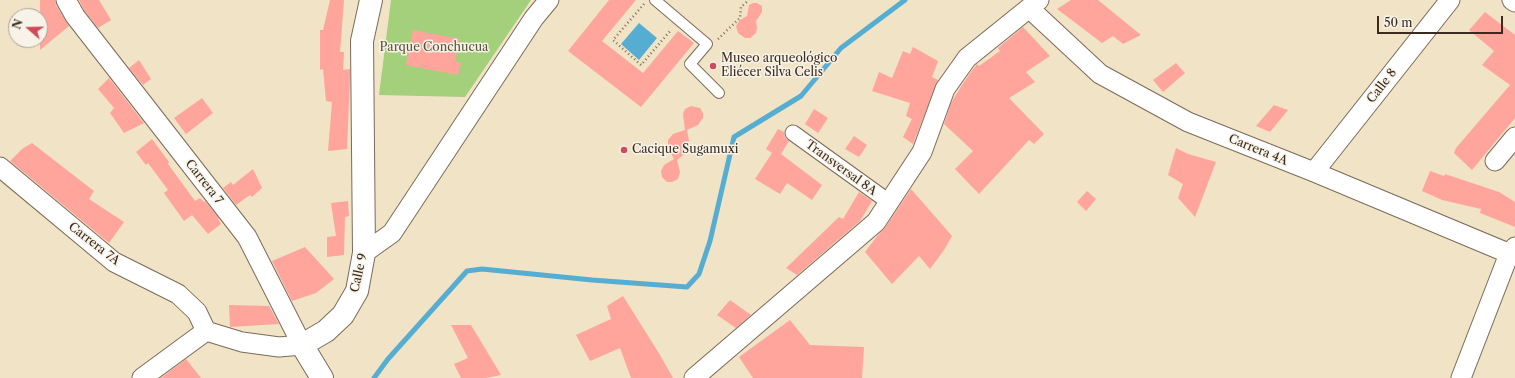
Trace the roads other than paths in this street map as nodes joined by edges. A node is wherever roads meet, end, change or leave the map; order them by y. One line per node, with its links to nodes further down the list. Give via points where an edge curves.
1 (66, 0): 19 (street, Carrera 7, via 75,16 247,237)
2 (371, 0): 17 (street, Calle 9, via 362,41)
3 (549, 0): 17 (street, via 534,18 392,233)
4 (655, 0): 9 (lane, via 707,44 690,64)
5 (1450, 0): 14 (street, Calle 8)
6 (1512, 0): 7 (street)
7 (1515, 2)
8 (1034, 4): 14 (street, Carrera 4A, via 1100,74 1188,122); 15 (street, via 967,58 945,90 922,152)
9 (719, 93)
10 (793, 133): 15 (street, Transversal 8A)
11 (1515, 137): 12 (street)
12 (1495, 161)
13 (0, 167): 18 (street, Carrera 7A, via 114,262 178,294 197,312)
14 (1314, 172): 16 (street, Carrera 4A)
15 (888, 202): 22 (street, via 876,222)
16 (1513, 252): 23 (street)
17 (364, 253): 19 (street, Calle 9, via 357,290 343,315 326,331)
18 (206, 331): 19 (street, Calle 9, via 242,342 279,347); 20 (street)
19 (302, 345): 21 (street, Carrera 7)
20 (142, 378)
21 (322, 378)
22 (694, 378)
23 (1461, 378)

